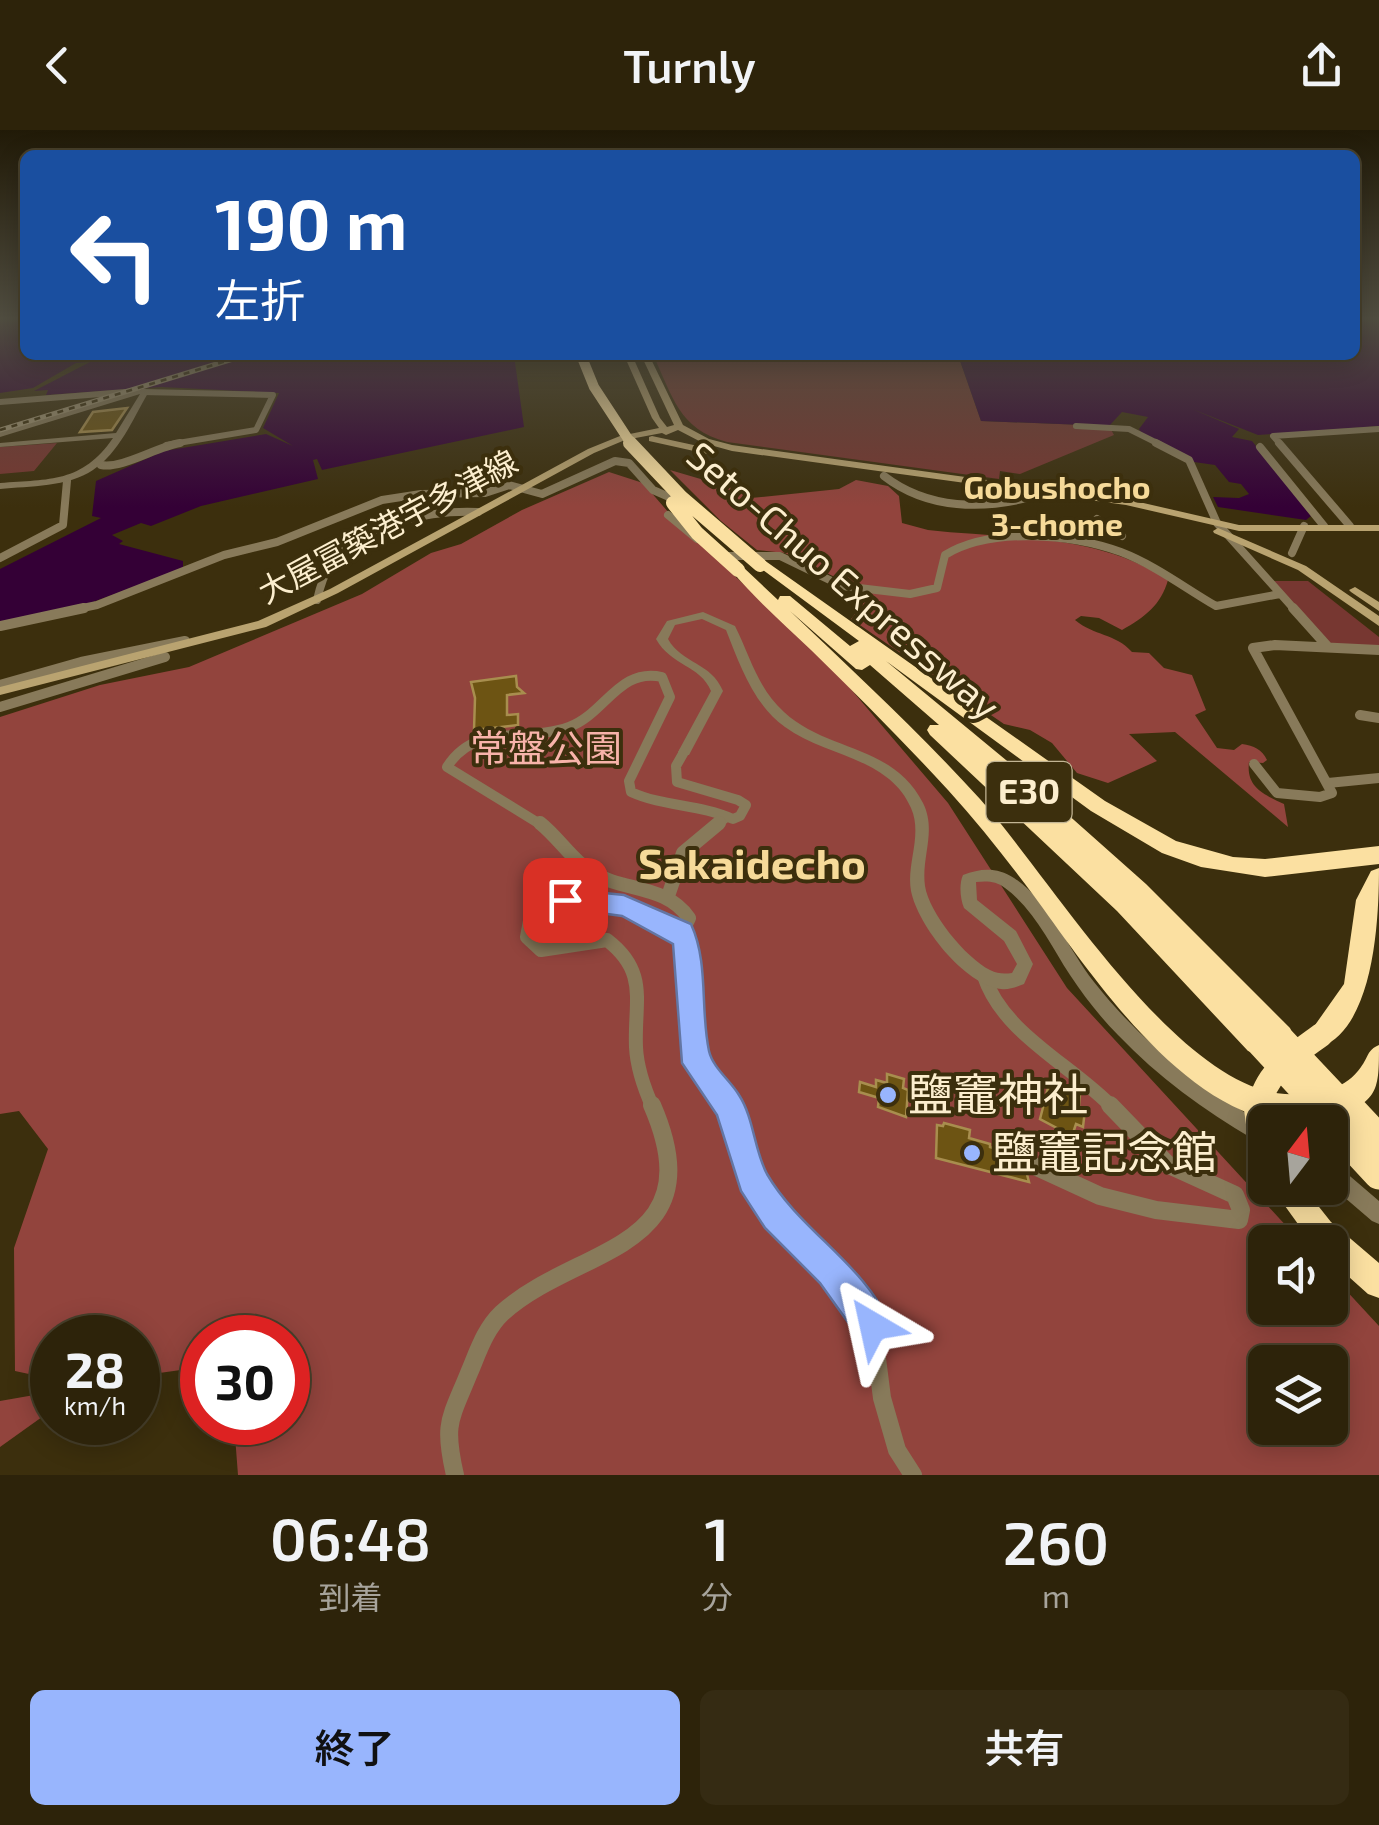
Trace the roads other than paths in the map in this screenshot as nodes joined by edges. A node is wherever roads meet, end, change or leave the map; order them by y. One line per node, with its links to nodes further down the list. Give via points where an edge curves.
1 (584, 381): 39 (highway, Seto-Chuo Expressway, bridge, via 598,410 697,532)
2 (591, 381): 39 (highway, Seto-Chuo Expressway / E30, bridge, via 657,472)
3 (642, 381): 9 (main road)
4 (654, 381): 9 (main road)
5 (141, 392): 6 (street); 10 (street); 11 (street); 17 (street, via 273,395 256,430)
6 (0, 402)
7 (1076, 426): 29 (street, via 1129,429 1189,460)
8 (1379, 429): 27 (street, via 1273,436)
9 (670, 430): 12 (main road, 大屋冨築港宇多津線); 15 (main road); 16 (main road); 21 (main road, 大屋冨築港宇多津線, via 602,446)
10 (120, 435): 13 (street); 17 (street)
11 (0, 436)
12 (640, 440): 15 (main road, via 670,440); 21 (main road, 大屋冨築港宇多津線)
13 (0, 445)
14 (1260, 447): 26 (street)
15 (721, 454): 16 (main road)
16 (816, 463): 18 (main road); 22 (main road)
17 (101, 465): 19 (street)
18 (884, 476): 22 (main road); 22 (street, via 964,508)
19 (67, 480): 20 (street); 38 (street, via 63,525)
20 (0, 486)
21 (526, 489): 24 (main road, 大屋冨築港宇多津線); 34 (street, via 542,494 615,461 630,463 653,490 686,506); 37 (main road, 大屋冨築港宇多津線); 44 (street, via 510,485 382,500 97,605)
22 (1035, 493): 23 (main road); 29 (main road, via 1143,505)
23 (1096, 505): 29 (main road); 33 (street, via 1093,520)
24 (478, 512): 37 (main road, 大屋冨築港宇多津線); 41 (street, via 395,524 352,540 331,560)
25 (668, 515): 34 (street)
26 (1324, 526): 27 (main road); 28 (main road)
27 (1350, 526): 31 (main road)
28 (1305, 528): 30 (main road); 31 (main road); 32 (main road); 36 (street)
29 (1219, 529): 32 (main road); 35 (main road); 40 (street)
30 (1273, 530): 32 (main road); 35 (main road, via 1268,537)
31 (1379, 530)
32 (1249, 532): 35 (main road)
33 (1122, 536)
34 (700, 542): 40 (street, via 720,556 790,560 842,586 910,594 938,588 950,550 996,540 1108,547 1216,606)
35 (1274, 549): 36 (main road); 43 (main road)
36 (1292, 553): 42 (main road)
37 (407, 554): 41 (main road, 大屋冨築港宇多津線)
38 (0, 558)
39 (752, 566): 57 (highway, via 1155,842 1219,865 1261,870); 62 (highway, Seto-Chuo Expressway / E30, via 1026,810); 63 (highway, via 962,792 1133,1008 1190,1061 1254,1100 1302,1110 1356,1093)
40 (1280, 594): 45 (street)
41 (320, 602): 47 (main road, 大屋冨築港宇多津線, via 245,637); 48 (main road, 大屋冨築港宇多津線, via 219,638)
42 (1379, 607)
43 (1379, 622)
44 (0, 626)
45 (1328, 647): 46 (street); 55 (street, via 1252,648)
46 (1379, 650)
47 (165, 658): 48 (main road, 大屋冨築港宇多津線); 49 (street)
48 (0, 692)
49 (0, 707)
50 (1360, 715): 51 (street)
51 (1379, 718)
52 (684, 752): 56 (street, via 677,782 746,805 740,816); 61 (street, via 717,692 711,677 668,652 662,639 671,623 703,616 731,628 747,671 783,719 868,757 906,788 925,828 921,900)
53 (1254, 764): 55 (street, via 1277,793 1320,797 1332,792)
54 (1379, 778): 55 (street)
55 (1328, 783)
56 (726, 817): 59 (street, via 682,854); 59 (street, via 631,792 629,781 670,697 662,677 649,672 626,680 569,728 497,736 449,760 447,767 527,814 594,873)
57 (1379, 855)
58 (1379, 877): 64 (highway, bridge, via 1363,912 1358,977 1336,1019 1270,1075)
59 (668, 896): 60 (street, via 689,918)
60 (682, 932): 73 (street, via 624,906 586,900 544,900 532,910 527,937 542,950 606,940 622,949 638,981 640,1085 670,1149 668,1180 646,1230 522,1296 498,1316 447,1427); 74 (street, via 696,1063 730,1107 760,1192 833,1270 873,1326 882,1398)
61 (984, 976): 65 (street, via 1009,982 1026,964 1010,936 969,903 968,880 981,874 1002,878 1022,894 1098,999 1164,1069); 67 (street, via 1023,1033 1086,1082 1168,1164 1234,1195 1241,1210 1238,1220 1219,1220 1131,1204)
62 (1269, 1040): 66 (highway, Seto-Chuo Expressway / E30, bridge); 68 (highway, Seto-Chuo Expressway / E30, bridge)
63 (1379, 1058)
64 (1259, 1105)
65 (1248, 1123)
66 (1379, 1140)
67 (1037, 1167)
68 (1379, 1174)
69 (1348, 1187): 71 (street)
70 (1300, 1205): 72 (highway)
71 (1379, 1214)
72 (1379, 1283)
73 (454, 1475)
74 (912, 1475)

